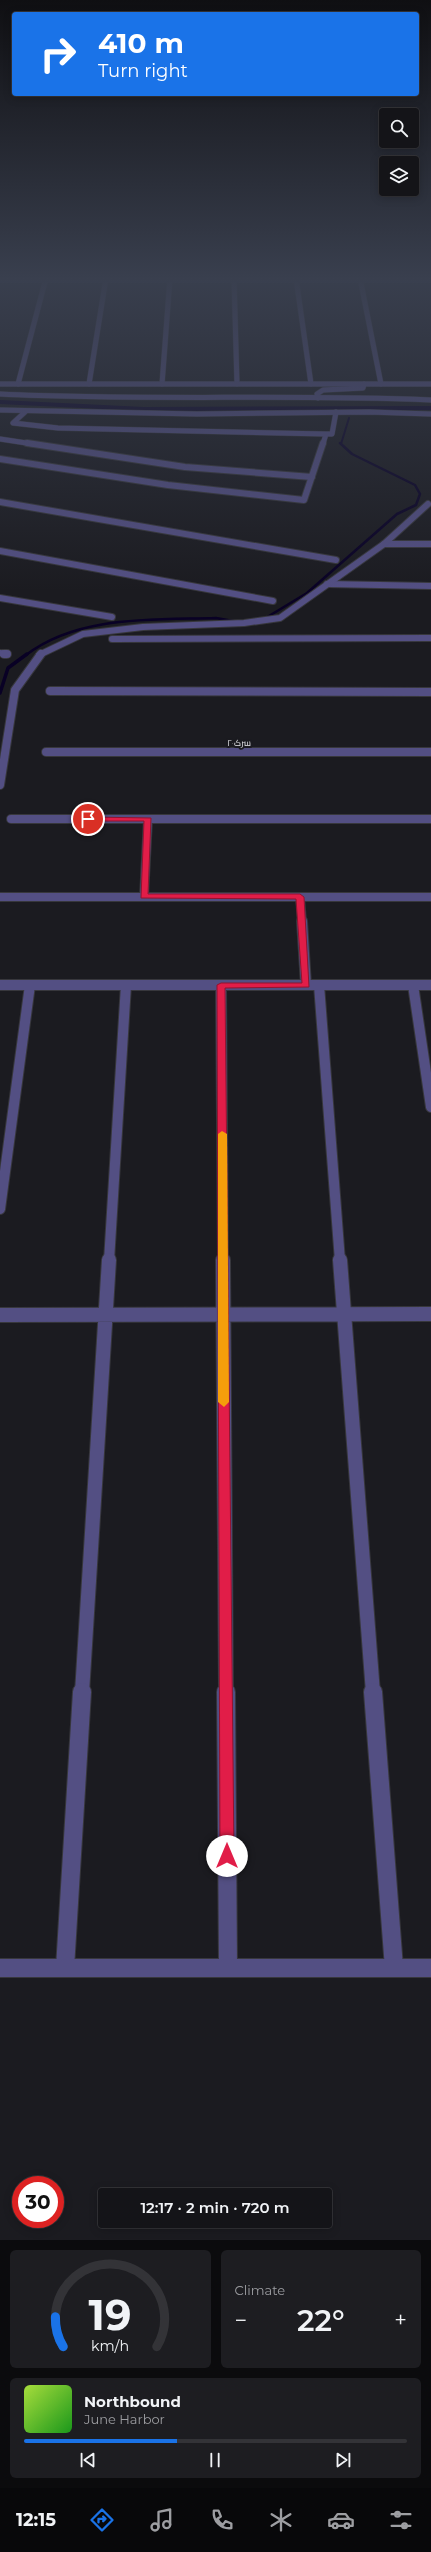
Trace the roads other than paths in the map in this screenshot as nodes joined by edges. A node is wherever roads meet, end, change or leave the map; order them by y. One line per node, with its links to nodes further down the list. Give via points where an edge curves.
1 (0, 384): 2 (street)
2 (18, 384): 3 (street)
3 (89, 384): 4 (street)
4 (162, 384): 5 (street)
5 (237, 384): 6 (street)
6 (311, 384): 7 (street)
7 (364, 384): 8 (street); 11 (street, via 363,388 323,390 317,394)
8 (381, 384): 9 (street)
9 (431, 384)
10 (0, 394): 11 (street, via 144,399)
11 (318, 398): 12 (street)
12 (431, 400)
13 (0, 410): 14 (street)
14 (25, 412): 15 (street); 17 (street, via 13,424 65,428)
15 (336, 412): 16 (street); 17 (street, via 332,434)
16 (431, 414)
17 (326, 434): 20 (street)
18 (0, 439): 20 (street, via 185,467)
19 (0, 459): 20 (street, via 168,485 304,500)
20 (312, 477)
21 (0, 502): 26 (street)
22 (429, 504): 23 (street)
23 (384, 544): 24 (street); 27 (street)
24 (431, 544)
25 (0, 551): 30 (street)
26 (336, 560)
27 (327, 584): 28 (street); 38 (street, via 280,618 244,623 143,627 84,634 38,655 15,690)
28 (431, 586)
29 (0, 598): 31 (street)
30 (273, 601)
31 (112, 617)
32 (112, 638): 33 (street)
33 (431, 638)
34 (50, 691): 35 (street)
35 (431, 692)
36 (46, 752): 37 (street, سرک۲۰)
37 (431, 752)
38 (0, 785)
39 (11, 819): 40 (street)
40 (148, 819): 41 (street); 44 (street)
41 (431, 820)
42 (431, 896): 45 (street)
43 (0, 897): 44 (street)
44 (144, 897): 45 (street)
45 (300, 897): 49 (street)
46 (30, 985): 47 (street); 52 (street); 54 (street)
47 (126, 985): 48 (street); 56 (street)
48 (221, 985): 49 (street); 57 (street)
49 (313, 985): 50 (street); 58 (street)
50 (413, 985): 51 (street); 53 (street)
51 (431, 985)
52 (0, 986)
53 (431, 1107)
54 (0, 1209)
55 (0, 1314): 56 (street)
56 (106, 1314): 57 (street); 61 (street)
57 (223, 1314): 58 (street); 62 (street)
58 (344, 1314): 59 (street); 63 (street)
59 (431, 1314)
60 (0, 1968): 61 (street)
61 (65, 1968): 62 (street)
62 (228, 1968): 63 (street)
63 (394, 1968): 64 (street)
64 (431, 1968)

